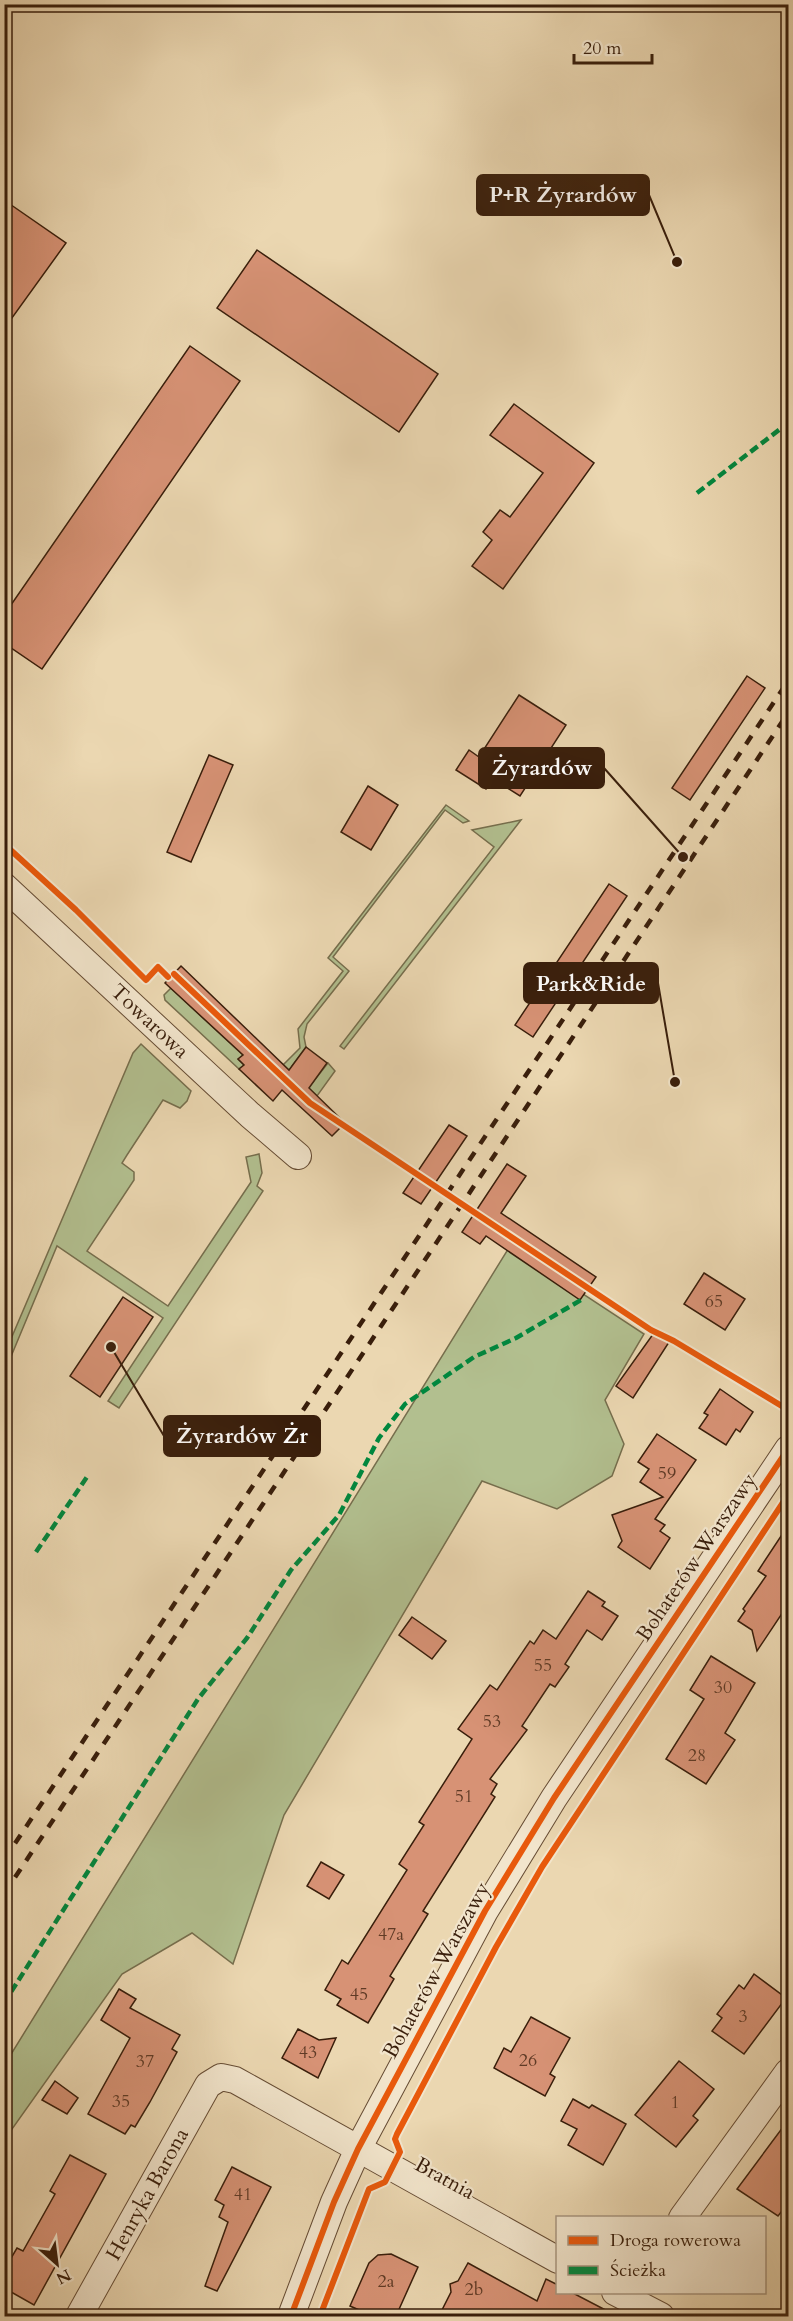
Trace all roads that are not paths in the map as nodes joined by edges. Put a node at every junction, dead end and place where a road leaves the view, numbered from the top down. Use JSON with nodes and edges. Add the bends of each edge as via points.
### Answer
{"nodes":[{"id":1,"x":4,"y":886,"type":"edge"},
{"id":2,"x":298,"y":1156,"type":"dead end"},
{"id":3,"x":787,"y":1454,"type":"edge"},
{"id":4,"x":789,"y":2072,"type":"edge"},
{"id":5,"x":221,"y":2077,"type":"joint"},
{"id":6,"x":358,"y":2150,"type":"junction"},
{"id":7,"x":683,"y":2216,"type":"edge"},
{"id":8,"x":556,"y":2259,"type":"edge"},
{"id":9,"x":622,"y":2294,"type":"edge"},
{"id":10,"x":79,"y":2316,"type":"edge"},
{"id":11,"x":291,"y":2316,"type":"edge"},
{"id":12,"x":660,"y":2316,"type":"edge"}],
"edges":[{"from":1,"to":2,"type":"street","name":"Towarowa"},
{"from":3,"to":6,"type":"street","name":"Bohaterów Warszawy","via":[[548,1809],[485,1911]]},
{"from":4,"to":7,"type":"street"},
{"from":5,"to":6,"type":"street","name":"Bratnia","via":[[235,2080]]},
{"from":5,"to":10,"type":"street","name":"Henryka Barona","via":[[208,2085]]},
{"from":6,"to":8,"type":"street","name":"Bratnia"},
{"from":6,"to":11,"type":"street","name":"Bohaterów Warszawy"},
{"from":9,"to":12,"type":"street"}]}
